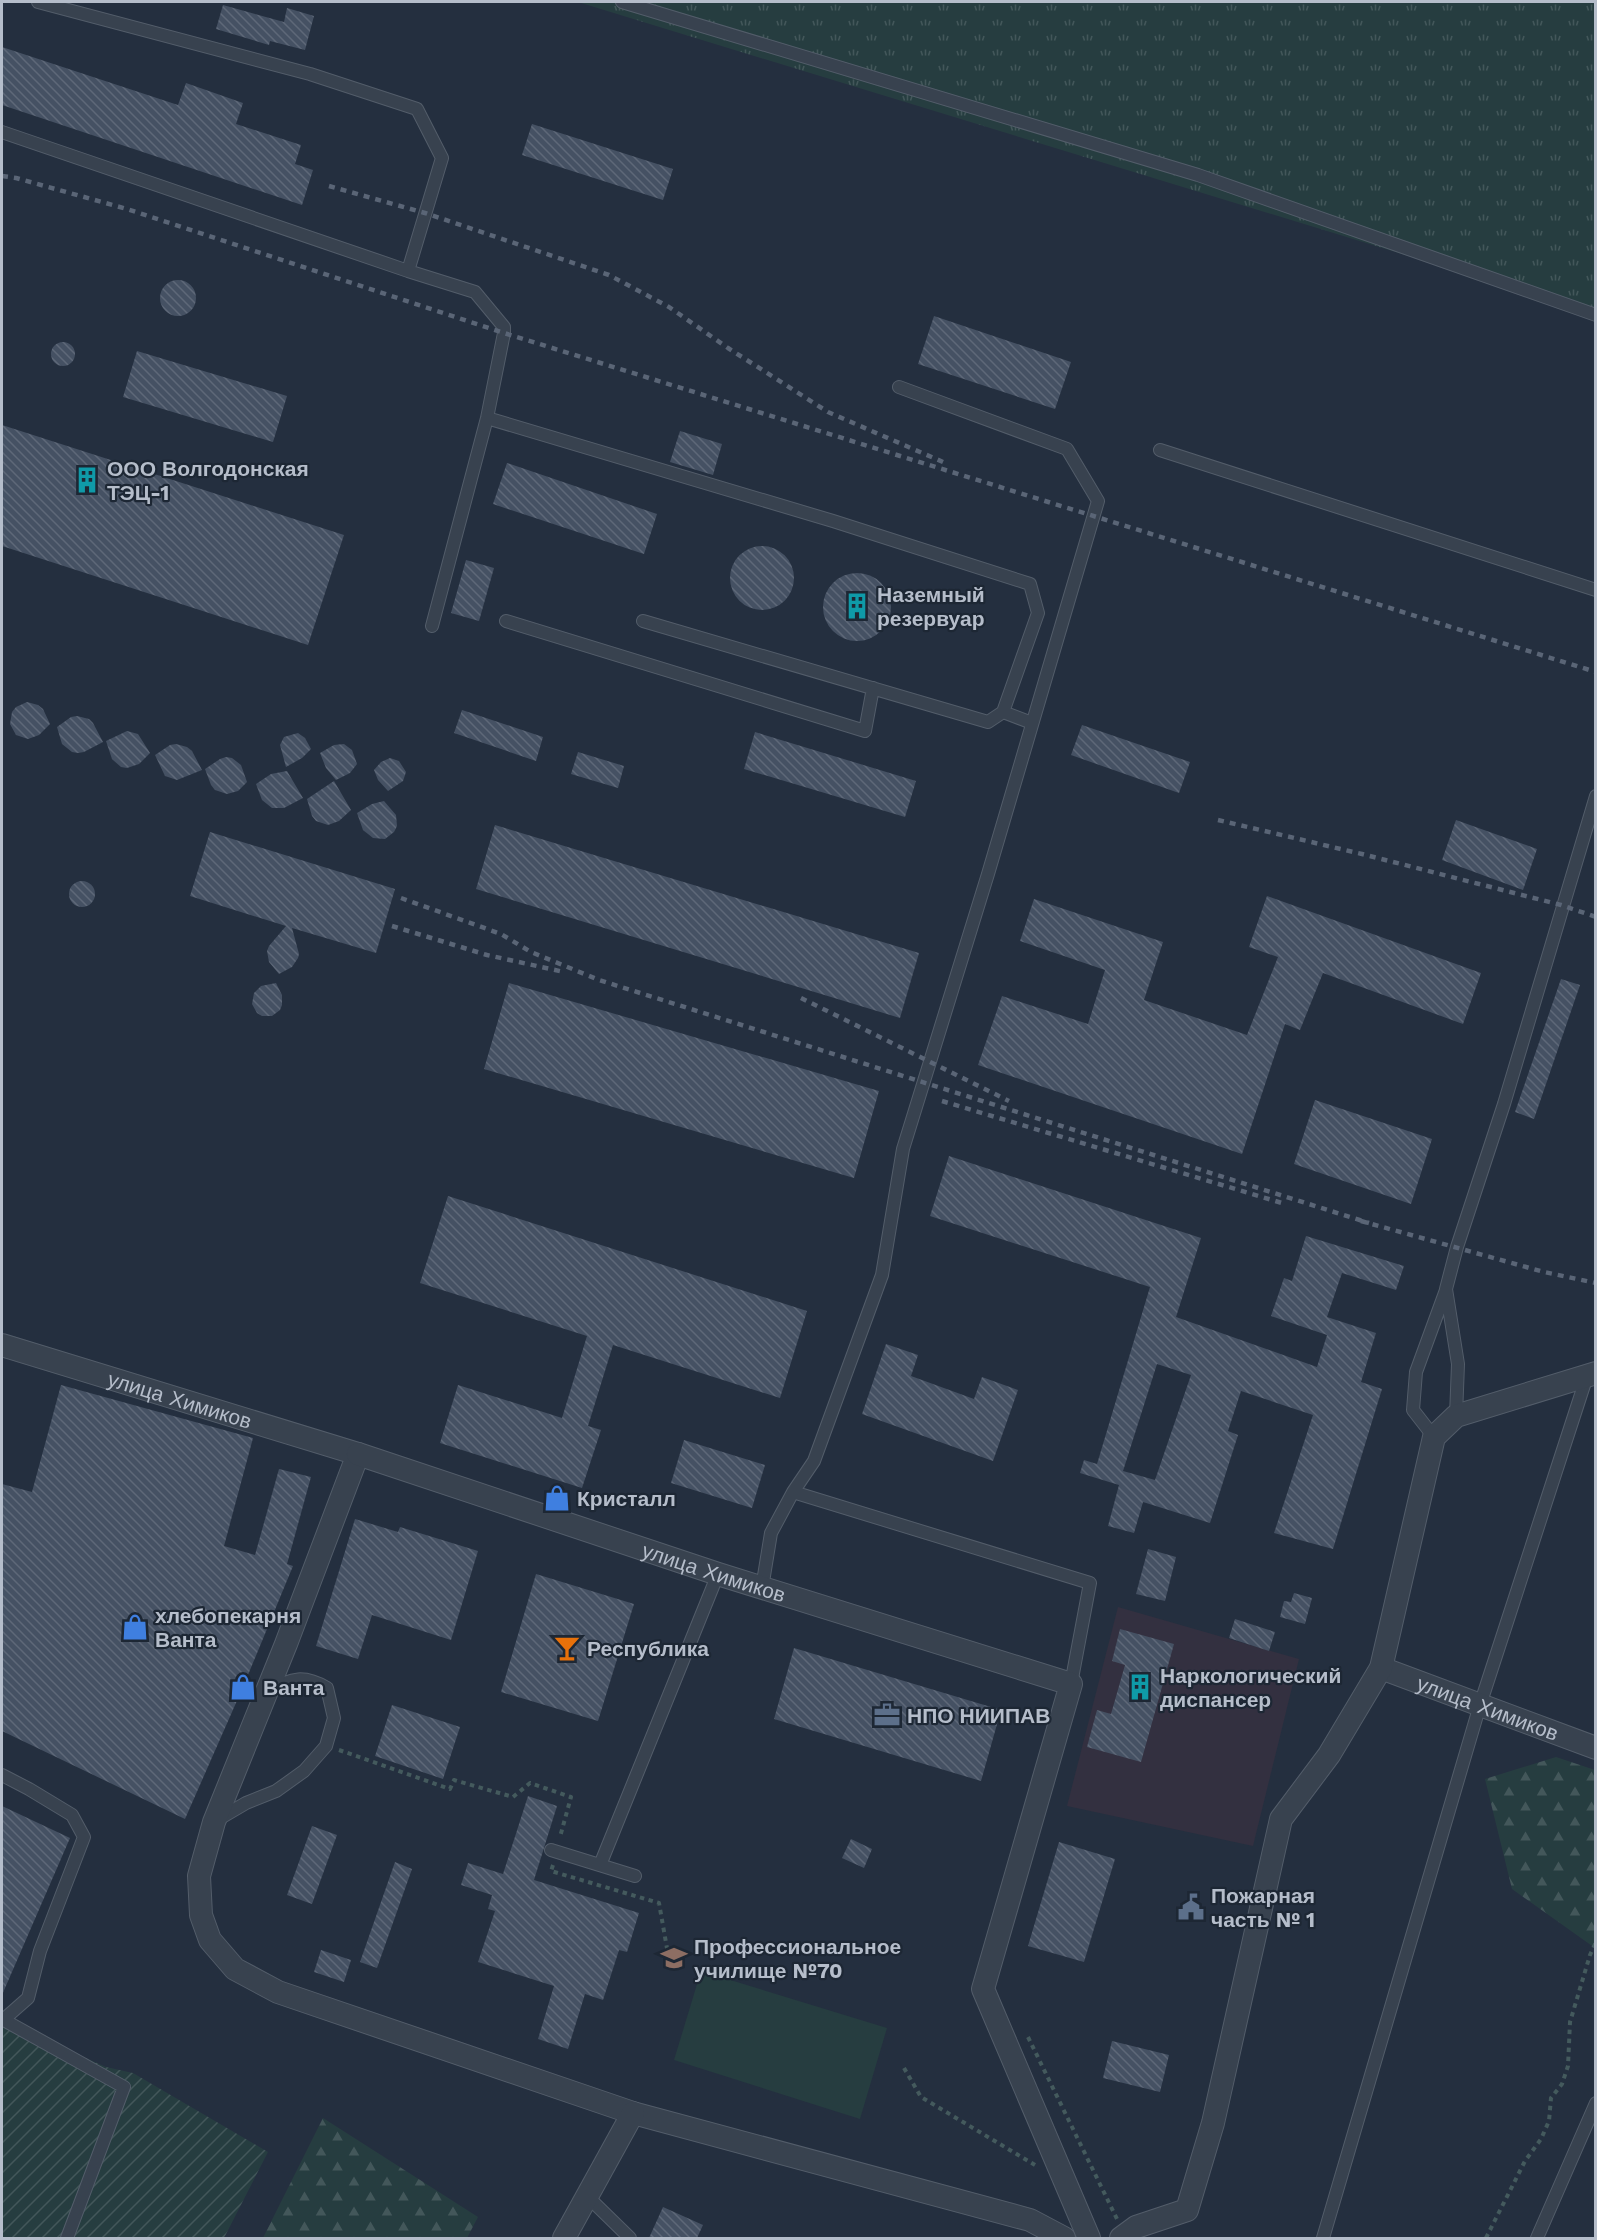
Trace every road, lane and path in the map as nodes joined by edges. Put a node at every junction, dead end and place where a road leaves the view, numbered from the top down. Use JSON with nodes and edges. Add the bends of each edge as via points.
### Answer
{"nodes":[{"id":1,"x":38,"y":2,"type":"edge"},
{"id":2,"x":622,"y":2,"type":"edge"},
{"id":3,"x":2,"y":132,"type":"edge"},
{"id":4,"x":408,"y":271,"type":"junction"},
{"id":5,"x":1596,"y":315,"type":"edge"},
{"id":6,"x":899,"y":387,"type":"dead end"},
{"id":7,"x":487,"y":418,"type":"junction"},
{"id":8,"x":1160,"y":450,"type":"dead end"},
{"id":9,"x":1596,"y":590,"type":"edge"},
{"id":10,"x":506,"y":621,"type":"dead end"},
{"id":11,"x":643,"y":621,"type":"dead end"},
{"id":12,"x":432,"y":626,"type":"dead end"},
{"id":13,"x":873,"y":688,"type":"junction"},
{"id":14,"x":1003,"y":712,"type":"junction"},
{"id":15,"x":1032,"y":723,"type":"junction"},
{"id":16,"x":1596,"y":796,"type":"edge"},
{"id":17,"x":1446,"y":1289,"type":"junction"},
{"id":18,"x":2,"y":1345,"type":"edge"},
{"id":19,"x":1593,"y":1376,"type":"edge"},
{"id":20,"x":1456,"y":1416,"type":"junction"},
{"id":21,"x":1434,"y":1437,"type":"junction"},
{"id":22,"x":358,"y":1454,"type":"junction"},
{"id":23,"x":793,"y":1492,"type":"junction"},
{"id":24,"x":718,"y":1574,"type":"junction"},
{"id":25,"x":762,"y":1588,"type":"junction"},
{"id":26,"x":1381,"y":1668,"type":"junction"},
{"id":27,"x":1071,"y":1684,"type":"junction"},
{"id":28,"x":266,"y":1694,"type":"junction"},
{"id":29,"x":1480,"y":1705,"type":"junction"},
{"id":30,"x":326,"y":1746,"type":"junction"},
{"id":31,"x":1596,"y":1748,"type":"edge"},
{"id":32,"x":2,"y":1775,"type":"edge"},
{"id":33,"x":214,"y":1822,"type":"junction"},
{"id":34,"x":554,"y":1850,"type":"junction"},
{"id":35,"x":600,"y":1865,"type":"junction"},
{"id":36,"x":635,"y":1876,"type":"dead end"},
{"id":37,"x":1596,"y":1942,"type":"edge"},
{"id":38,"x":671,"y":1971,"type":"dead end"},
{"id":39,"x":2,"y":2020,"type":"edge"},
{"id":40,"x":1024,"y":2029,"type":"dead end"},
{"id":41,"x":904,"y":2068,"type":"dead end"},
{"id":42,"x":1596,"y":2103,"type":"edge"},
{"id":43,"x":633,"y":2113,"type":"junction"},
{"id":44,"x":1065,"y":2180,"type":"junction"},
{"id":45,"x":587,"y":2196,"type":"junction"},
{"id":46,"x":1123,"y":2237,"type":"edge"},
{"id":47,"x":68,"y":2238,"type":"edge"},
{"id":48,"x":564,"y":2238,"type":"edge"},
{"id":49,"x":630,"y":2238,"type":"edge"},
{"id":50,"x":1064,"y":2238,"type":"edge"},
{"id":51,"x":1089,"y":2238,"type":"edge"},
{"id":52,"x":1323,"y":2238,"type":"edge"},
{"id":53,"x":1486,"y":2238,"type":"edge"},
{"id":54,"x":1537,"y":2238,"type":"edge"}],
"edges":[{"from":1,"to":4,"type":"lane","via":[[310,74],[417,109],[441,158]]},
{"from":2,"to":5,"type":"lane","via":[[1198,175]]},
{"from":3,"to":4,"type":"lane"},
{"from":4,"to":7,"type":"lane","via":[[475,292],[504,327]]},
{"from":6,"to":15,"type":"lane","via":[[1067,449],[1098,501]]},
{"from":7,"to":12,"type":"lane"},
{"from":7,"to":14,"type":"lane","via":[[1030,584],[1038,614]]},
{"from":8,"to":9,"type":"lane"},
{"from":10,"to":13,"type":"lane","via":[[865,731]]},
{"from":11,"to":13,"type":"lane"},
{"from":13,"to":14,"type":"lane","via":[[988,722]]},
{"from":14,"to":15,"type":"lane"},
{"from":15,"to":23,"type":"lane","via":[[903,1149],[882,1275],[814,1461]]},
{"from":16,"to":17,"type":"lane"},
{"from":17,"to":20,"type":"lane","via":[[1458,1364]]},
{"from":17,"to":21,"type":"lane","via":[[1416,1372],[1413,1410]]},
{"from":18,"to":22,"type":"street","name":"улица Химиков"},
{"from":19,"to":20,"type":"street"},
{"from":19,"to":29,"type":"lane"},
{"from":20,"to":21,"type":"street"},
{"from":21,"to":26,"type":"street"},
{"from":22,"to":24,"type":"street","name":"улица Химиков"},
{"from":22,"to":28,"type":"street"},
{"from":23,"to":25,"type":"lane","via":[[771,1533]]},
{"from":23,"to":27,"type":"lane","via":[[1090,1583]]},
{"from":24,"to":25,"type":"street","name":"улица Химиков"},
{"from":24,"to":35,"type":"lane"},
{"from":25,"to":27,"type":"street","name":"улица Химиков"},
{"from":26,"to":29,"type":"street","name":"улица Химиков"},
{"from":26,"to":46,"type":"street","via":[[1329,1755],[1281,1819],[1213,2123],[1187,2210],[1136,2227]]},
{"from":27,"to":44,"type":"street","via":[[983,1989]]},
{"from":28,"to":30,"type":"lane","via":[[282,1683],[298,1679],[312,1679],[327,1688],[334,1718]]},
{"from":28,"to":33,"type":"street"},
{"from":29,"to":31,"type":"street","name":"улица Химиков"},
{"from":29,"to":52,"type":"lane"},
{"from":30,"to":33,"type":"lane","via":[[304,1771],[276,1791]]},
{"from":30,"to":34,"type":"path","via":[[450,1789],[454,1780],[513,1797],[530,1783],[571,1797]]},
{"from":32,"to":39,"type":"lane","via":[[72,1815],[84,1837],[40,1951],[28,1998]]},
{"from":33,"to":43,"type":"street","via":[[199,1876],[201,1915],[210,1940],[235,1969],[278,1992]]},
{"from":34,"to":35,"type":"lane"},
{"from":34,"to":38,"type":"path","via":[[551,1871],[658,1903]]},
{"from":35,"to":36,"type":"lane"},
{"from":37,"to":53,"type":"path","via":[[1570,2022],[1568,2066],[1562,2084],[1551,2098],[1549,2121]]},
{"from":39,"to":47,"type":"lane","via":[[124,2087]]},
{"from":40,"to":46,"type":"path"},
{"from":41,"to":44,"type":"path","via":[[921,2097]]},
{"from":42,"to":54,"type":"lane"},
{"from":43,"to":45,"type":"street"},
{"from":43,"to":50,"type":"street","via":[[1030,2220]]},
{"from":44,"to":51,"type":"street"},
{"from":45,"to":48,"type":"street"},
{"from":45,"to":49,"type":"lane"}]}
